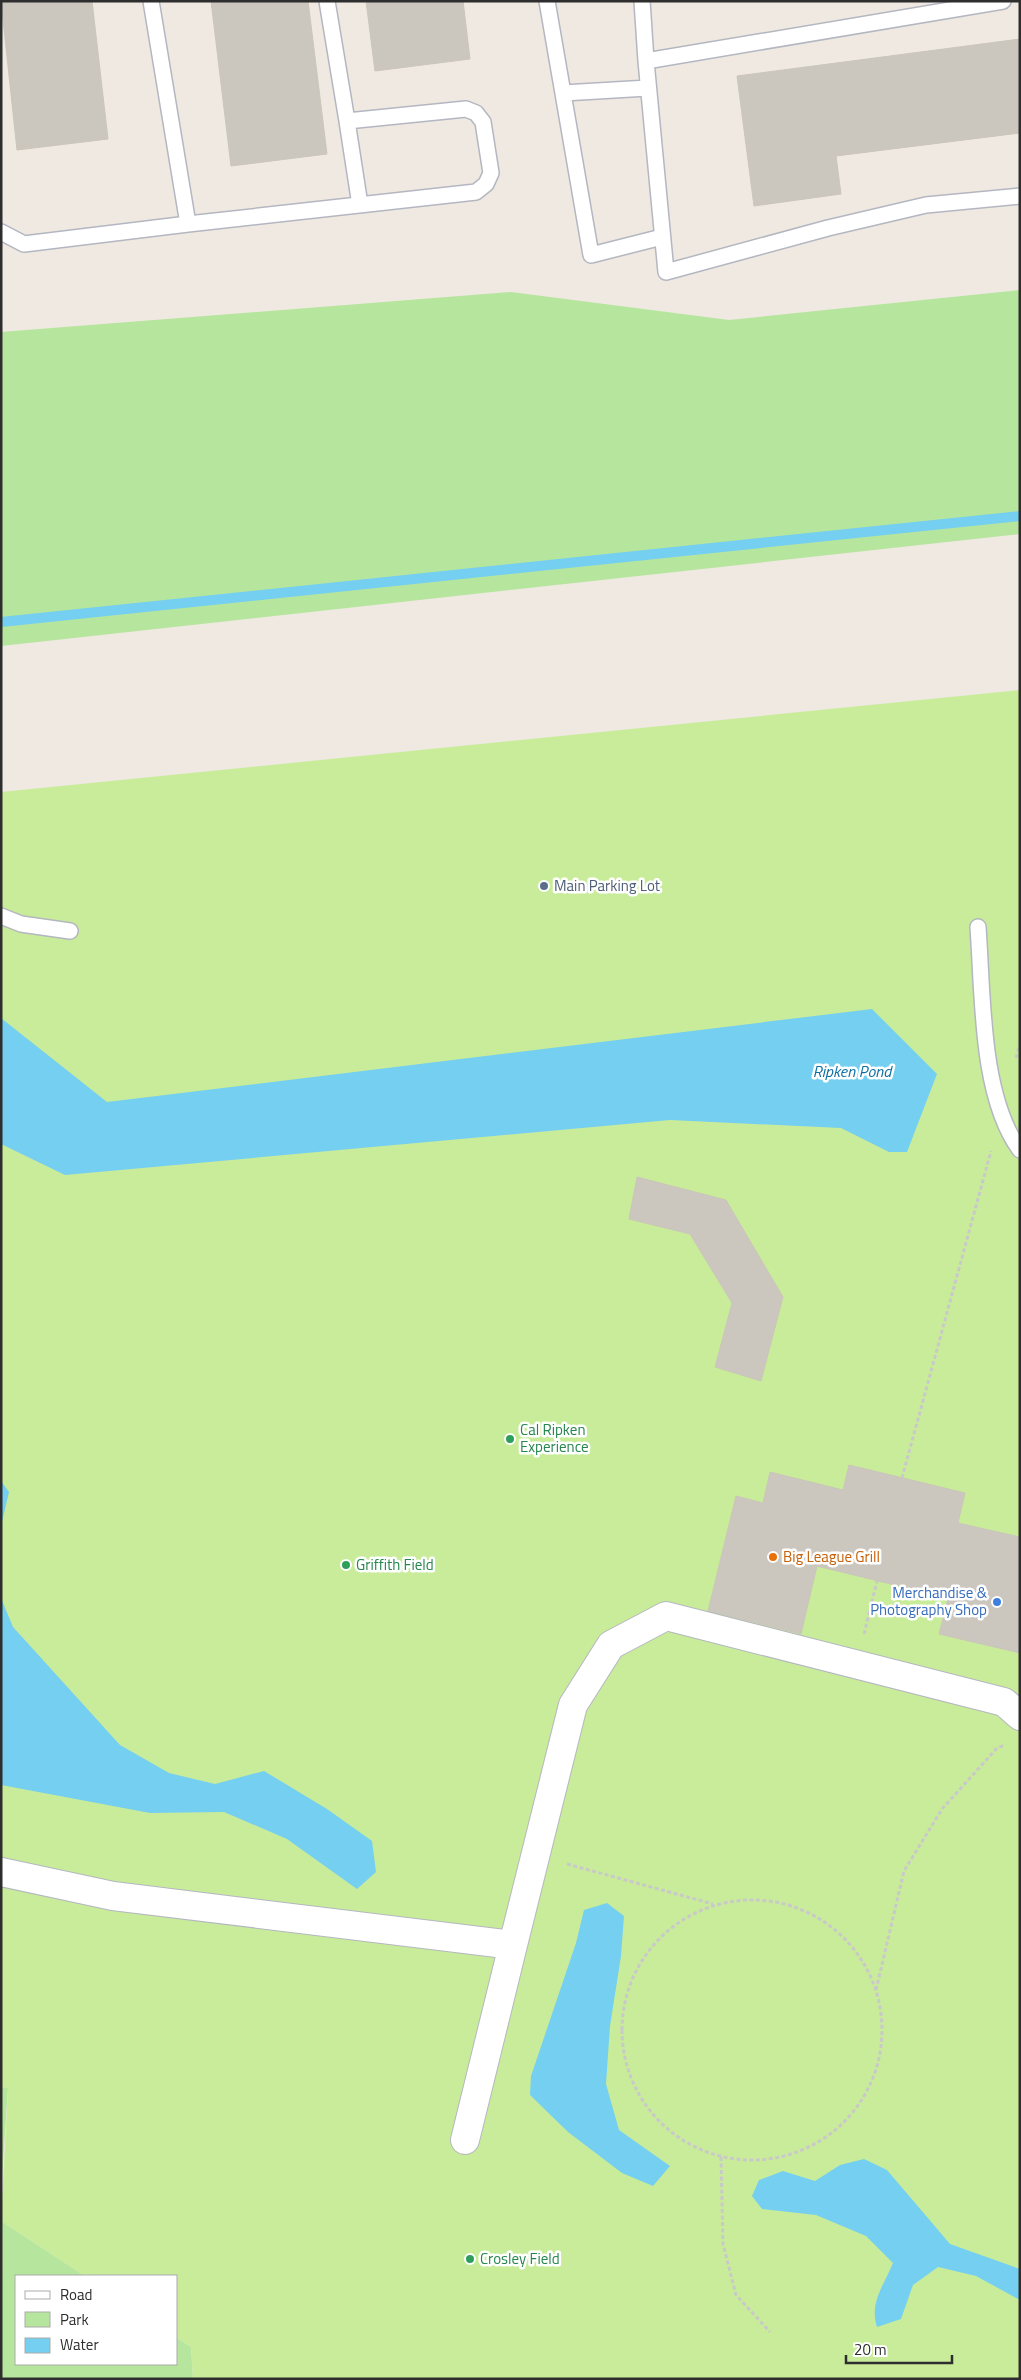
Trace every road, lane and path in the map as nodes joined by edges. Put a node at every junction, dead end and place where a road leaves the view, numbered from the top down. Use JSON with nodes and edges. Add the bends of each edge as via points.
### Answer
{"nodes":[{"id":1,"x":151,"y":1,"type":"edge"},
{"id":2,"x":327,"y":1,"type":"edge"},
{"id":3,"x":547,"y":1,"type":"edge"},
{"id":4,"x":642,"y":1,"type":"edge"},
{"id":5,"x":1005,"y":2,"type":"edge"},
{"id":6,"x":940,"y":6,"type":"edge"},
{"id":7,"x":646,"y":60,"type":"junction"},
{"id":8,"x":648,"y":88,"type":"junction"},
{"id":9,"x":563,"y":93,"type":"junction"},
{"id":10,"x":347,"y":121,"type":"junction"},
{"id":11,"x":1020,"y":196,"type":"edge"},
{"id":12,"x":360,"y":205,"type":"junction"},
{"id":13,"x":188,"y":224,"type":"junction"},
{"id":14,"x":1,"y":232,"type":"edge"},
{"id":15,"x":662,"y":237,"type":"junction"},
{"id":16,"x":1,"y":916,"type":"edge"},
{"id":17,"x":978,"y":927,"type":"dead end"},
{"id":18,"x":70,"y":931,"type":"dead end"},
{"id":19,"x":1020,"y":1044,"type":"edge"},
{"id":20,"x":1015,"y":1062,"type":"dead end"},
{"id":21,"x":1001,"y":1114,"type":"junction"},
{"id":22,"x":1020,"y":1150,"type":"edge"},
{"id":23,"x":902,"y":1478,"type":"dead end"},
{"id":24,"x":877,"y":1581,"type":"dead end"},
{"id":25,"x":856,"y":1664,"type":"junction"},
{"id":26,"x":1020,"y":1716,"type":"edge"},
{"id":27,"x":1012,"y":1743,"type":"dead end"},
{"id":28,"x":535,"y":1856,"type":"junction"},
{"id":29,"x":1,"y":1872,"type":"edge"},
{"id":30,"x":714,"y":1905,"type":"junction"},
{"id":31,"x":513,"y":1945,"type":"junction"},
{"id":32,"x":876,"y":1990,"type":"junction"},
{"id":33,"x":465,"y":2140,"type":"dead end"},
{"id":34,"x":721,"y":2157,"type":"junction"},
{"id":35,"x":770,"y":2332,"type":"dead end"}],
"edges":[{"from":1,"to":13,"type":"lane"},
{"from":2,"to":10,"type":"lane"},
{"from":3,"to":9,"type":"lane"},
{"from":4,"to":7,"type":"lane"},
{"from":5,"to":6,"type":"lane"},
{"from":6,"to":7,"type":"lane"},
{"from":7,"to":8,"type":"lane"},
{"from":8,"to":9,"type":"lane"},
{"from":8,"to":15,"type":"lane"},
{"from":9,"to":15,"type":"lane","via":[[591,255]]},
{"from":10,"to":12,"type":"lane"},
{"from":10,"to":12,"type":"lane","via":[[466,109],[476,113],[483,122],[490,173],[486,184],[476,192]]},
{"from":11,"to":15,"type":"lane","via":[[926,205],[666,272]]},
{"from":12,"to":13,"type":"lane"},
{"from":13,"to":14,"type":"lane","via":[[24,244]]},
{"from":16,"to":18,"type":"lane","via":[[21,924]]},
{"from":17,"to":21,"type":"lane","via":[[988,1058]]},
{"from":19,"to":20,"type":"path"},
{"from":21,"to":22,"type":"lane"},
{"from":21,"to":23,"type":"path"},
{"from":24,"to":25,"type":"path"},
{"from":25,"to":26,"type":"street","via":[[1004,1702]]},
{"from":25,"to":28,"type":"street","via":[[666,1616],[611,1645],[573,1705]]},
{"from":27,"to":32,"type":"path","via":[[997,1748],[942,1809],[904,1871]]},
{"from":28,"to":30,"type":"path"},
{"from":28,"to":31,"type":"street"},
{"from":29,"to":31,"type":"street","via":[[113,1896]]},
{"from":30,"to":32,"type":"path","via":[[756,1899],[798,1907],[836,1929],[864,1962]]},
{"from":30,"to":34,"type":"path","via":[[676,1924],[646,1953],[626,1991],[621,2033],[629,2075],[650,2112],[682,2140]]},
{"from":31,"to":33,"type":"street"},
{"from":32,"to":34,"type":"path","via":[[880,2003],[882,2047],[869,2089],[844,2124],[807,2148],[765,2160]]},
{"from":34,"to":35,"type":"path","via":[[723,2244],[736,2295]]}]}
